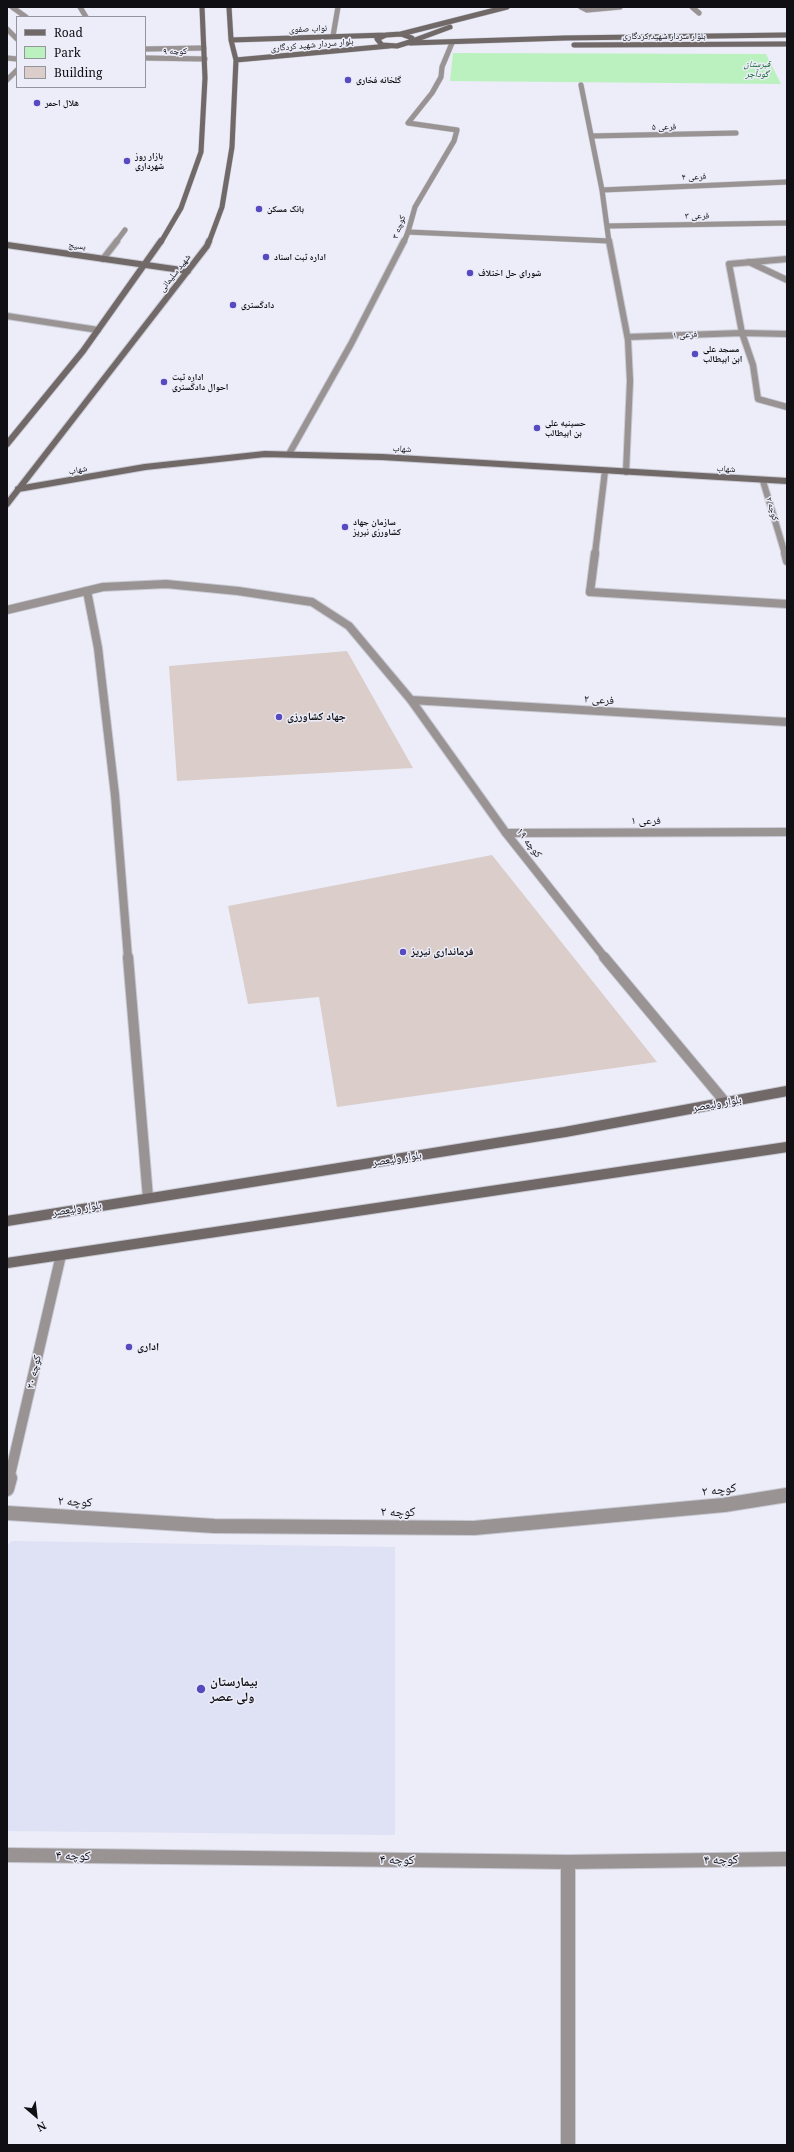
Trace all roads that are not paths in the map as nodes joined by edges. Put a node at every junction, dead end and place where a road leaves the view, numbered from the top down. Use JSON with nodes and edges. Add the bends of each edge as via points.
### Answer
{"nodes":[{"id":1,"x":12,"y":7,"type":"edge"},
{"id":2,"x":80,"y":7,"type":"edge"},
{"id":3,"x":202,"y":7,"type":"edge"},
{"id":4,"x":229,"y":7,"type":"edge"},
{"id":5,"x":338,"y":7,"type":"edge"},
{"id":6,"x":507,"y":7,"type":"edge"},
{"id":7,"x":581,"y":7,"type":"edge"},
{"id":8,"x":620,"y":7,"type":"edge"},
{"id":9,"x":692,"y":7,"type":"edge"},
{"id":10,"x":699,"y":13,"type":"dead end"},
{"id":11,"x":476,"y":15,"type":"junction"},
{"id":12,"x":25,"y":16,"type":"edge"},
{"id":13,"x":85,"y":16,"type":"edge"},
{"id":14,"x":7,"y":29,"type":"edge"},
{"id":15,"x":401,"y":34,"type":"junction"},
{"id":16,"x":386,"y":35,"type":"junction"},
{"id":17,"x":787,"y":35,"type":"edge"},
{"id":18,"x":333,"y":36,"type":"junction"},
{"id":19,"x":16,"y":38,"type":"edge"},
{"id":20,"x":232,"y":40,"type":"junction"},
{"id":21,"x":541,"y":40,"type":"junction"},
{"id":22,"x":412,"y":42,"type":"junction"},
{"id":23,"x":452,"y":43,"type":"junction"},
{"id":24,"x":787,"y":44,"type":"edge"},
{"id":25,"x":389,"y":46,"type":"junction"},
{"id":26,"x":204,"y":48,"type":"junction"},
{"id":27,"x":146,"y":50,"type":"edge"},
{"id":28,"x":146,"y":58,"type":"edge"},
{"id":29,"x":204,"y":59,"type":"junction"},
{"id":30,"x":236,"y":60,"type":"junction"},
{"id":31,"x":16,"y":71,"type":"edge"},
{"id":32,"x":7,"y":80,"type":"edge"},
{"id":33,"x":581,"y":85,"type":"dead end"},
{"id":34,"x":736,"y":133,"type":"dead end"},
{"id":35,"x":592,"y":136,"type":"junction"},
{"id":36,"x":787,"y":182,"type":"edge"},
{"id":37,"x":602,"y":190,"type":"junction"},
{"id":38,"x":787,"y":223,"type":"edge"},
{"id":39,"x":608,"y":226,"type":"junction"},
{"id":40,"x":125,"y":230,"type":"dead end"},
{"id":41,"x":408,"y":232,"type":"junction"},
{"id":42,"x":609,"y":241,"type":"junction"},
{"id":43,"x":7,"y":245,"type":"edge"},
{"id":44,"x":103,"y":259,"type":"junction"},
{"id":45,"x":787,"y":259,"type":"edge"},
{"id":46,"x":749,"y":262,"type":"junction"},
{"id":47,"x":145,"y":265,"type":"junction"},
{"id":48,"x":188,"y":271,"type":"junction"},
{"id":49,"x":787,"y":280,"type":"edge"},
{"id":50,"x":7,"y":316,"type":"edge"},
{"id":51,"x":98,"y":330,"type":"junction"},
{"id":52,"x":742,"y":333,"type":"junction"},
{"id":53,"x":787,"y":334,"type":"edge"},
{"id":54,"x":628,"y":337,"type":"junction"},
{"id":55,"x":787,"y":407,"type":"edge"},
{"id":56,"x":7,"y":444,"type":"edge"},
{"id":57,"x":289,"y":454,"type":"junction"},
{"id":58,"x":605,"y":471,"type":"junction"},
{"id":59,"x":626,"y":472,"type":"junction"},
{"id":60,"x":763,"y":481,"type":"junction"},
{"id":61,"x":787,"y":481,"type":"edge"},
{"id":62,"x":18,"y":489,"type":"junction"},
{"id":63,"x":7,"y":504,"type":"edge"},
{"id":64,"x":787,"y":561,"type":"edge"},
{"id":65,"x":87,"y":590,"type":"junction"},
{"id":66,"x":787,"y":604,"type":"edge"},
{"id":67,"x":7,"y":610,"type":"edge"},
{"id":68,"x":411,"y":700,"type":"junction"},
{"id":69,"x":787,"y":722,"type":"edge"},
{"id":70,"x":787,"y":832,"type":"edge"},
{"id":71,"x":506,"y":833,"type":"junction"},
{"id":72,"x":787,"y":1091,"type":"edge"},
{"id":73,"x":725,"y":1102,"type":"junction"},
{"id":74,"x":787,"y":1148,"type":"edge"},
{"id":75,"x":148,"y":1198,"type":"junction"},
{"id":76,"x":7,"y":1220,"type":"edge"},
{"id":77,"x":60,"y":1255,"type":"junction"},
{"id":78,"x":7,"y":1263,"type":"edge"},
{"id":79,"x":7,"y":1489,"type":"edge"},
{"id":80,"x":787,"y":1495,"type":"edge"},
{"id":81,"x":7,"y":1513,"type":"edge"},
{"id":82,"x":7,"y":1855,"type":"edge"},
{"id":83,"x":787,"y":1859,"type":"edge"},
{"id":84,"x":568,"y":1862,"type":"junction"},
{"id":85,"x":568,"y":2145,"type":"edge"}],
"edges":[{"from":1,"to":12,"type":"street"},
{"from":2,"to":13,"type":"street"},
{"from":3,"to":26,"type":"main road"},
{"from":4,"to":20,"type":"main road","name":"شهید سلیمانی"},
{"from":5,"to":18,"type":"street"},
{"from":6,"to":11,"type":"main road"},
{"from":7,"to":8,"type":"street","via":[[587,10]]},
{"from":9,"to":10,"type":"street"},
{"from":11,"to":15,"type":"main road","name":"نواب صفوی"},
{"from":11,"to":22,"type":"main road"},
{"from":14,"to":19,"type":"street"},
{"from":15,"to":16,"type":"main road","name":"نواب صفوی"},
{"from":15,"to":22,"type":"main road","via":[[412,38]]},
{"from":16,"to":18,"type":"main road","name":"نواب صفوی"},
{"from":16,"to":25,"type":"main road","via":[[377,39],[378,42]]},
{"from":17,"to":21,"type":"main road","name":"بلوار سردار شهید کردگاری"},
{"from":18,"to":20,"type":"main road","name":"نواب صفوی"},
{"from":20,"to":30,"type":"main road","name":"شهید سلیمانی"},
{"from":21,"to":23,"type":"main road","name":"بلوار سردار شهید کردگاری"},
{"from":21,"to":24,"type":"main road","name":"بلوار سردار شهید کردگاری","via":[[567,45]]},
{"from":22,"to":23,"type":"main road","name":"بلوار سردار شهید کردگاری"},
{"from":22,"to":25,"type":"main road","name":"بلوار سردار شهید کردگاری"},
{"from":23,"to":41,"type":"street","name":"کوچه ۳","via":[[442,67],[441,77],[432,93],[408,123],[457,130],[454,141],[415,207]]},
{"from":25,"to":30,"type":"main road","name":"بلوار سردار شهید کردگاری"},
{"from":26,"to":27,"type":"street"},
{"from":26,"to":29,"type":"main road"},
{"from":28,"to":29,"type":"street","name":"کوچه ۹"},
{"from":29,"to":47,"type":"main road","via":[[201,152],[181,208]]},
{"from":30,"to":48,"type":"main road","name":"شهید سلیمانی","via":[[232,147],[222,207],[207,246]]},
{"from":31,"to":32,"type":"street"},
{"from":33,"to":35,"type":"street"},
{"from":34,"to":35,"type":"street","name":"فرعی ۵"},
{"from":35,"to":37,"type":"street"},
{"from":36,"to":37,"type":"street","name":"فرعی ۴"},
{"from":37,"to":39,"type":"street"},
{"from":38,"to":39,"type":"street","name":"فرعی ۳"},
{"from":39,"to":42,"type":"street"},
{"from":40,"to":44,"type":"street"},
{"from":41,"to":42,"type":"street"},
{"from":41,"to":57,"type":"street","name":"کوچه ۳","via":[[399,254]]},
{"from":42,"to":54,"type":"street"},
{"from":43,"to":44,"type":"main road","name":"بسیج"},
{"from":44,"to":47,"type":"main road","name":"بسیج"},
{"from":45,"to":46,"type":"street"},
{"from":46,"to":49,"type":"street"},
{"from":46,"to":52,"type":"street","via":[[729,264]]},
{"from":47,"to":48,"type":"main road","name":"بسیج"},
{"from":47,"to":51,"type":"main road"},
{"from":48,"to":62,"type":"main road","name":"شهید سلیمانی"},
{"from":50,"to":51,"type":"street"},
{"from":51,"to":56,"type":"main road"},
{"from":52,"to":53,"type":"street","name":"فرعی ۱"},
{"from":52,"to":54,"type":"street","name":"فرعی ۱"},
{"from":52,"to":55,"type":"street","via":[[753,365],[758,399]]},
{"from":54,"to":59,"type":"street","via":[[630,380]]},
{"from":57,"to":58,"type":"main road","name":"شهاب","via":[[382,457]]},
{"from":57,"to":62,"type":"main road","name":"شهاب","via":[[266,454],[145,467]]},
{"from":58,"to":59,"type":"main road","name":"شهاب"},
{"from":58,"to":66,"type":"street","via":[[590,592]]},
{"from":59,"to":60,"type":"main road","name":"شهاب"},
{"from":60,"to":61,"type":"main road","name":"شهاب"},
{"from":60,"to":64,"type":"street","name":"کوچه ۲"},
{"from":62,"to":63,"type":"main road","name":"شهید سلیمانی"},
{"from":65,"to":67,"type":"street"},
{"from":65,"to":68,"type":"street","name":"کوچه ۱۹","via":[[166,584],[312,602],[349,626]]},
{"from":65,"to":75,"type":"street","via":[[98,648],[115,795]]},
{"from":68,"to":69,"type":"street","name":"فرعی ۲"},
{"from":68,"to":71,"type":"street","name":"کوچه ۱۹"},
{"from":70,"to":71,"type":"street","name":"فرعی ۱"},
{"from":71,"to":73,"type":"street","name":"کوچه ۱۹"},
{"from":72,"to":73,"type":"main road","name":"بلوار ولیعصر"},
{"from":73,"to":75,"type":"main road","name":"بلوار ولیعصر","via":[[565,1132]]},
{"from":74,"to":77,"type":"main road"},
{"from":75,"to":76,"type":"main road","name":"بلوار ولیعصر"},
{"from":77,"to":78,"type":"main road"},
{"from":77,"to":79,"type":"street","name":"کوچه ۲۰"},
{"from":80,"to":81,"type":"street","name":"کوچه ۲","via":[[724,1505],[474,1528],[214,1526]]},
{"from":82,"to":84,"type":"street","name":"کوچه ۴"},
{"from":83,"to":84,"type":"street","name":"کوچه ۴"},
{"from":84,"to":85,"type":"street"}]}
